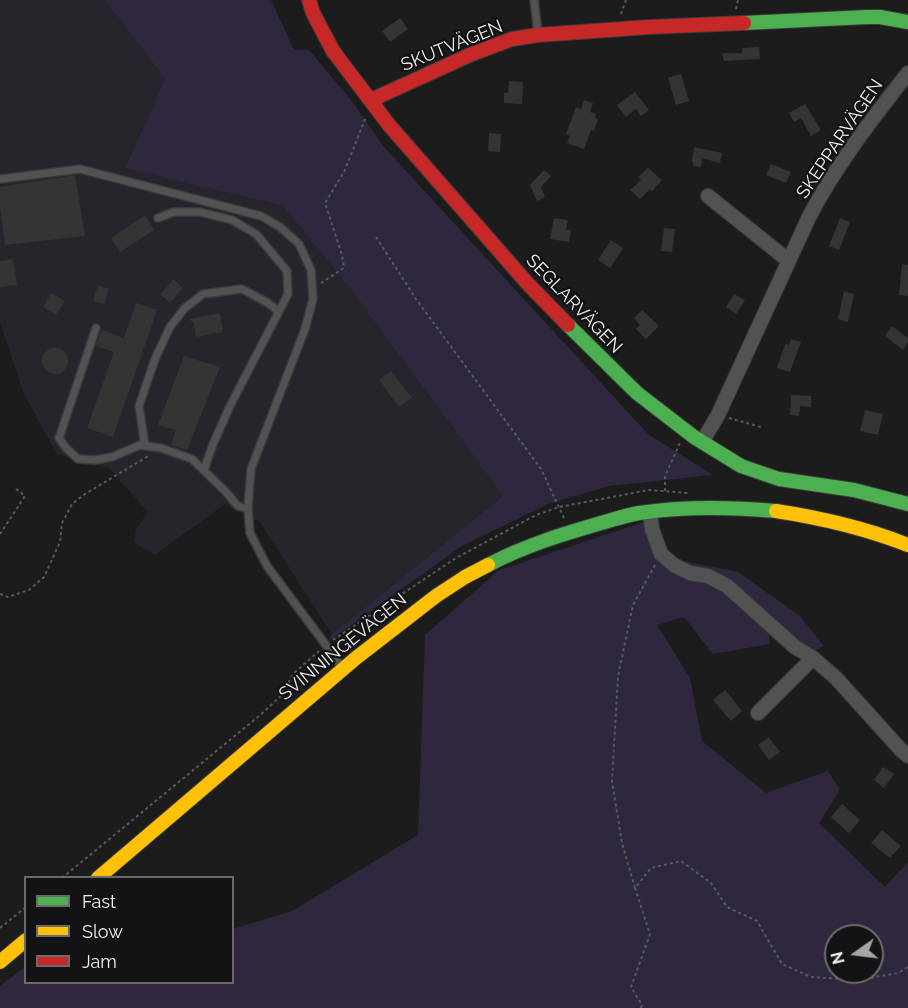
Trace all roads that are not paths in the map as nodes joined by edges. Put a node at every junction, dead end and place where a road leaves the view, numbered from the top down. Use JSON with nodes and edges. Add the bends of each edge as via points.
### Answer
{"nodes":[{"id":1,"x":309,"y":0,"type":"edge"},
{"id":2,"x":534,"y":0,"type":"edge"},
{"id":3,"x":908,"y":22,"type":"edge"},
{"id":4,"x":538,"y":35,"type":"junction"},
{"id":5,"x":908,"y":73,"type":"edge"},
{"id":6,"x":371,"y":100,"type":"junction"},
{"id":7,"x":0,"y":178,"type":"edge"},
{"id":8,"x":708,"y":196,"type":"dead end"},
{"id":9,"x":159,"y":218,"type":"dead end"},
{"id":10,"x":789,"y":261,"type":"junction"},
{"id":11,"x":278,"y":311,"type":"junction"},
{"id":12,"x":96,"y":328,"type":"dead end"},
{"id":13,"x":698,"y":440,"type":"junction"},
{"id":14,"x":145,"y":446,"type":"junction"},
{"id":15,"x":204,"y":470,"type":"junction"},
{"id":16,"x":908,"y":504,"type":"edge"},
{"id":17,"x":248,"y":509,"type":"junction"},
{"id":18,"x":650,"y":512,"type":"junction"},
{"id":19,"x":908,"y":546,"type":"edge"},
{"id":20,"x":813,"y":658,"type":"junction"},
{"id":21,"x":343,"y":668,"type":"junction"},
{"id":22,"x":758,"y":713,"type":"dead end"},
{"id":23,"x":908,"y":756,"type":"edge"},
{"id":24,"x":100,"y":876,"type":"edge"},
{"id":25,"x":24,"y":942,"type":"edge"},
{"id":26,"x":0,"y":962,"type":"edge"}],
"edges":[{"from":1,"to":6,"type":"street","name":"SEGLARVÄGEN","via":[[328,43]]},
{"from":2,"to":4,"type":"lane"},
{"from":3,"to":4,"type":"street","name":"SKUTVÄGEN","via":[[867,17]]},
{"from":4,"to":6,"type":"street","name":"SKUTVÄGEN","via":[[512,39],[472,54]]},
{"from":5,"to":10,"type":"street","name":"SKEPPARVÄGEN","via":[[823,190]]},
{"from":6,"to":13,"type":"street","name":"SEGLARVÄGEN","via":[[410,150],[557,315],[637,393]]},
{"from":7,"to":17,"type":"lane","via":[[80,169],[261,216],[299,244],[311,270],[314,299],[251,469]]},
{"from":8,"to":10,"type":"street"},
{"from":9,"to":11,"type":"lane","via":[[174,212],[200,212],[232,220],[256,234],[287,271],[288,294]]},
{"from":10,"to":13,"type":"street","name":"SKEPPARVÄGEN","via":[[718,415]]},
{"from":11,"to":14,"type":"lane","via":[[242,290],[203,294],[185,308],[170,327],[139,406]]},
{"from":11,"to":15,"type":"lane","via":[[230,406]]},
{"from":12,"to":14,"type":"lane","via":[[59,438],[78,459],[112,457]]},
{"from":13,"to":16,"type":"street","name":"SEGLARVÄGEN","via":[[741,466],[779,479],[854,490]]},
{"from":14,"to":15,"type":"lane","via":[[192,459]]},
{"from":15,"to":17,"type":"lane","via":[[237,506]]},
{"from":17,"to":21,"type":"lane","via":[[250,533],[267,566]]},
{"from":18,"to":19,"type":"street","name":"SVINNINGEVÄGEN","via":[[726,508],[797,515],[867,530]]},
{"from":18,"to":20,"type":"street","via":[[661,554],[690,573],[708,576],[727,586],[795,647]]},
{"from":18,"to":21,"type":"street","name":"SVINNINGEVÄGEN","via":[[570,531],[524,547],[466,576]]},
{"from":20,"to":22,"type":"street"},
{"from":20,"to":23,"type":"street"},
{"from":21,"to":24,"type":"street","name":"SVINNINGEVÄGEN"},
{"from":25,"to":26,"type":"street"}]}
